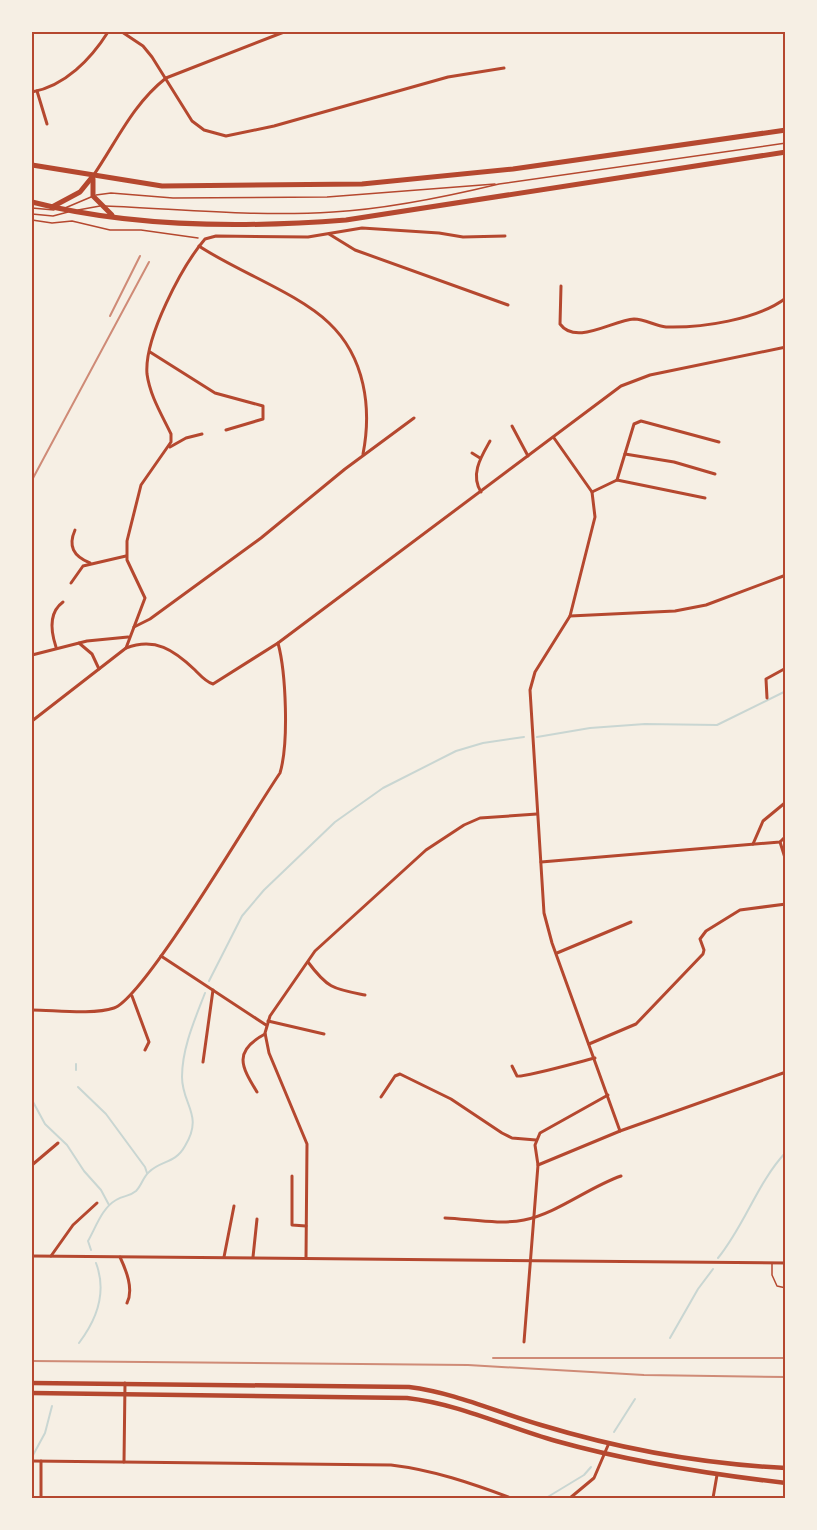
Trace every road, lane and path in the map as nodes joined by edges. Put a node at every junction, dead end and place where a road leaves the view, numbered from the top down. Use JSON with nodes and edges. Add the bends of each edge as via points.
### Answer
{"nodes":[{"id":1,"x":108,"y":32,"type":"edge"},
{"id":2,"x":122,"y":32,"type":"edge"},
{"id":3,"x":284,"y":32,"type":"edge"},
{"id":4,"x":504,"y":68,"type":"dead end"},
{"id":5,"x":165,"y":78,"type":"junction"},
{"id":6,"x":37,"y":91,"type":"junction"},
{"id":7,"x":32,"y":92,"type":"edge"},
{"id":8,"x":47,"y":124,"type":"dead end"},
{"id":9,"x":786,"y":130,"type":"edge"},
{"id":10,"x":786,"y":143,"type":"edge"},
{"id":11,"x":786,"y":152,"type":"edge"},
{"id":12,"x":32,"y":165,"type":"edge"},
{"id":13,"x":93,"y":176,"type":"junction"},
{"id":14,"x":499,"y":184,"type":"junction"},
{"id":15,"x":93,"y":196,"type":"junction"},
{"id":16,"x":32,"y":202,"type":"edge"},
{"id":17,"x":101,"y":206,"type":"junction"},
{"id":18,"x":52,"y":207,"type":"junction"},
{"id":19,"x":32,"y":208,"type":"edge"},
{"id":20,"x":60,"y":209,"type":"junction"},
{"id":21,"x":74,"y":211,"type":"junction"},
{"id":22,"x":32,"y":214,"type":"edge"},
{"id":23,"x":116,"y":217,"type":"junction"},
{"id":24,"x":32,"y":220,"type":"edge"},
{"id":25,"x":328,"y":234,"type":"junction"},
{"id":26,"x":505,"y":236,"type":"dead end"},
{"id":27,"x":205,"y":239,"type":"junction"},
{"id":28,"x":199,"y":246,"type":"junction"},
{"id":29,"x":561,"y":286,"type":"dead end"},
{"id":30,"x":786,"y":298,"type":"edge"},
{"id":31,"x":508,"y":305,"type":"dead end"},
{"id":32,"x":786,"y":347,"type":"edge"},
{"id":33,"x":150,"y":352,"type":"junction"},
{"id":34,"x":414,"y":418,"type":"dead end"},
{"id":35,"x":512,"y":426,"type":"dead end"},
{"id":36,"x":226,"y":429,"type":"dead end"},
{"id":37,"x":202,"y":434,"type":"dead end"},
{"id":38,"x":554,"y":437,"type":"junction"},
{"id":39,"x":490,"y":441,"type":"dead end"},
{"id":40,"x":718,"y":441,"type":"dead end"},
{"id":41,"x":169,"y":447,"type":"junction"},
{"id":42,"x":472,"y":453,"type":"dead end"},
{"id":43,"x":625,"y":454,"type":"junction"},
{"id":44,"x":363,"y":456,"type":"junction"},
{"id":45,"x":528,"y":456,"type":"junction"},
{"id":46,"x":480,"y":458,"type":"junction"},
{"id":47,"x":715,"y":474,"type":"dead end"},
{"id":48,"x":617,"y":480,"type":"junction"},
{"id":49,"x":481,"y":492,"type":"junction"},
{"id":50,"x":592,"y":492,"type":"junction"},
{"id":51,"x":705,"y":498,"type":"dead end"},
{"id":52,"x":75,"y":530,"type":"dead end"},
{"id":53,"x":126,"y":556,"type":"junction"},
{"id":54,"x":90,"y":563,"type":"junction"},
{"id":55,"x":786,"y":575,"type":"edge"},
{"id":56,"x":71,"y":583,"type":"dead end"},
{"id":57,"x":63,"y":602,"type":"dead end"},
{"id":58,"x":570,"y":616,"type":"junction"},
{"id":59,"x":134,"y":627,"type":"junction"},
{"id":60,"x":128,"y":637,"type":"junction"},
{"id":61,"x":79,"y":642,"type":"junction"},
{"id":62,"x":278,"y":643,"type":"junction"},
{"id":63,"x":56,"y":647,"type":"junction"},
{"id":64,"x":126,"y":648,"type":"junction"},
{"id":65,"x":32,"y":655,"type":"edge"},
{"id":66,"x":99,"y":669,"type":"junction"},
{"id":67,"x":786,"y":669,"type":"edge"},
{"id":68,"x":767,"y":698,"type":"dead end"},
{"id":69,"x":32,"y":721,"type":"edge"},
{"id":70,"x":786,"y":802,"type":"edge"},
{"id":71,"x":537,"y":814,"type":"junction"},
{"id":72,"x":786,"y":836,"type":"edge"},
{"id":73,"x":780,"y":842,"type":"junction"},
{"id":74,"x":753,"y":844,"type":"junction"},
{"id":75,"x":786,"y":861,"type":"edge"},
{"id":76,"x":541,"y":862,"type":"junction"},
{"id":77,"x":786,"y":904,"type":"edge"},
{"id":78,"x":631,"y":922,"type":"dead end"},
{"id":79,"x":557,"y":953,"type":"junction"},
{"id":80,"x":160,"y":956,"type":"junction"},
{"id":81,"x":308,"y":962,"type":"junction"},
{"id":82,"x":213,"y":990,"type":"junction"},
{"id":83,"x":365,"y":995,"type":"dead end"},
{"id":84,"x":132,"y":996,"type":"junction"},
{"id":85,"x":32,"y":1010,"type":"edge"},
{"id":86,"x":267,"y":1023,"type":"junction"},
{"id":87,"x":324,"y":1034,"type":"dead end"},
{"id":88,"x":265,"y":1035,"type":"junction"},
{"id":89,"x":589,"y":1044,"type":"junction"},
{"id":90,"x":145,"y":1050,"type":"dead end"},
{"id":91,"x":595,"y":1058,"type":"junction"},
{"id":92,"x":203,"y":1062,"type":"dead end"},
{"id":93,"x":512,"y":1066,"type":"dead end"},
{"id":94,"x":786,"y":1072,"type":"edge"},
{"id":95,"x":257,"y":1092,"type":"dead end"},
{"id":96,"x":608,"y":1095,"type":"junction"},
{"id":97,"x":381,"y":1097,"type":"dead end"},
{"id":98,"x":620,"y":1131,"type":"junction"},
{"id":99,"x":536,"y":1140,"type":"junction"},
{"id":100,"x":58,"y":1143,"type":"dead end"},
{"id":101,"x":32,"y":1165,"type":"edge"},
{"id":102,"x":538,"y":1165,"type":"junction"},
{"id":103,"x":292,"y":1176,"type":"dead end"},
{"id":104,"x":621,"y":1176,"type":"dead end"},
{"id":105,"x":97,"y":1203,"type":"dead end"},
{"id":106,"x":234,"y":1206,"type":"dead end"},
{"id":107,"x":534,"y":1217,"type":"junction"},
{"id":108,"x":445,"y":1218,"type":"dead end"},
{"id":109,"x":257,"y":1219,"type":"dead end"},
{"id":110,"x":306,"y":1226,"type":"junction"},
{"id":111,"x":32,"y":1256,"type":"edge"},
{"id":112,"x":51,"y":1256,"type":"junction"},
{"id":113,"x":120,"y":1257,"type":"junction"},
{"id":114,"x":224,"y":1257,"type":"junction"},
{"id":115,"x":254,"y":1257,"type":"junction"},
{"id":116,"x":306,"y":1258,"type":"junction"},
{"id":117,"x":532,"y":1262,"type":"junction"},
{"id":118,"x":772,"y":1263,"type":"junction"},
{"id":119,"x":786,"y":1263,"type":"edge"},
{"id":120,"x":786,"y":1288,"type":"edge"},
{"id":121,"x":127,"y":1303,"type":"dead end"},
{"id":122,"x":524,"y":1342,"type":"dead end"},
{"id":123,"x":32,"y":1383,"type":"edge"},
{"id":124,"x":125,"y":1383,"type":"junction"},
{"id":125,"x":32,"y":1393,"type":"edge"},
{"id":126,"x":125,"y":1394,"type":"junction"},
{"id":127,"x":609,"y":1443,"type":"junction"},
{"id":128,"x":605,"y":1454,"type":"junction"},
{"id":129,"x":33,"y":1461,"type":"edge"},
{"id":130,"x":41,"y":1461,"type":"junction"},
{"id":131,"x":124,"y":1462,"type":"junction"},
{"id":132,"x":786,"y":1468,"type":"edge"},
{"id":133,"x":717,"y":1475,"type":"junction"},
{"id":134,"x":786,"y":1483,"type":"edge"},
{"id":135,"x":41,"y":1498,"type":"edge"},
{"id":136,"x":511,"y":1498,"type":"edge"},
{"id":137,"x":570,"y":1498,"type":"edge"},
{"id":138,"x":713,"y":1498,"type":"edge"}],
"edges":[{"from":1,"to":6,"type":"street","via":[[81,65]]},
{"from":2,"to":5,"type":"street","via":[[143,46]]},
{"from":3,"to":5,"type":"street"},
{"from":4,"to":5,"type":"street","via":[[448,77],[226,136],[204,130],[192,121]]},
{"from":5,"to":13,"type":"street","via":[[128,117]]},
{"from":6,"to":7,"type":"street"},
{"from":6,"to":8,"type":"street"},
{"from":9,"to":13,"type":"main road","via":[[398,182],[197,187]]},
{"from":10,"to":14,"type":"lane"},
{"from":11,"to":23,"type":"main road","via":[[346,220],[217,223]]},
{"from":12,"to":13,"type":"main road"},
{"from":13,"to":15,"type":"main road"},
{"from":13,"to":18,"type":"main road","via":[[80,192]]},
{"from":14,"to":15,"type":"lane","via":[[327,197],[173,198],[111,193]]},
{"from":14,"to":17,"type":"lane","via":[[330,212],[182,212]]},
{"from":15,"to":17,"type":"main road"},
{"from":15,"to":20,"type":"lane"},
{"from":16,"to":18,"type":"main road"},
{"from":17,"to":21,"type":"lane"},
{"from":17,"to":23,"type":"main road"},
{"from":18,"to":20,"type":"main road"},
{"from":19,"to":20,"type":"lane"},
{"from":20,"to":21,"type":"main road"},
{"from":21,"to":22,"type":"lane","via":[[53,216]]},
{"from":21,"to":23,"type":"main road"},
{"from":24,"to":27,"type":"path","via":[[72,221],[110,230]]},
{"from":25,"to":26,"type":"street","via":[[362,228],[463,237]]},
{"from":25,"to":27,"type":"street"},
{"from":25,"to":31,"type":"street","via":[[355,250]]},
{"from":27,"to":28,"type":"street"},
{"from":28,"to":33,"type":"street","via":[[172,288]]},
{"from":28,"to":44,"type":"street","via":[[328,321],[337,332],[361,374],[365,393],[369,425]]},
{"from":29,"to":30,"type":"street","via":[[560,324],[565,330],[585,333],[635,319],[664,327],[704,326],[775,306]]},
{"from":32,"to":38,"type":"street","via":[[636,379],[609,394]]},
{"from":33,"to":36,"type":"street","via":[[215,393],[263,406],[263,419]]},
{"from":33,"to":41,"type":"street","via":[[150,387],[171,434]]},
{"from":34,"to":44,"type":"street"},
{"from":35,"to":45,"type":"street"},
{"from":37,"to":41,"type":"street"},
{"from":38,"to":45,"type":"street"},
{"from":38,"to":50,"type":"street"},
{"from":39,"to":46,"type":"street"},
{"from":40,"to":43,"type":"street","via":[[641,421],[631,429]]},
{"from":41,"to":53,"type":"street","via":[[141,485]]},
{"from":42,"to":46,"type":"street"},
{"from":43,"to":47,"type":"street"},
{"from":43,"to":48,"type":"street"},
{"from":44,"to":59,"type":"street","via":[[261,538]]},
{"from":45,"to":49,"type":"street"},
{"from":46,"to":49,"type":"street","via":[[476,478]]},
{"from":48,"to":50,"type":"street"},
{"from":48,"to":51,"type":"street"},
{"from":49,"to":62,"type":"street"},
{"from":50,"to":58,"type":"street","via":[[593,526]]},
{"from":52,"to":54,"type":"street","via":[[70,540],[72,549],[81,560]]},
{"from":53,"to":54,"type":"street"},
{"from":53,"to":59,"type":"street","via":[[145,598]]},
{"from":54,"to":56,"type":"street","via":[[79,569]]},
{"from":55,"to":58,"type":"street","via":[[685,609]]},
{"from":57,"to":63,"type":"street","via":[[51,624]]},
{"from":58,"to":71,"type":"street","via":[[531,679]]},
{"from":59,"to":60,"type":"street"},
{"from":60,"to":61,"type":"street"},
{"from":60,"to":64,"type":"street"},
{"from":61,"to":63,"type":"street"},
{"from":61,"to":66,"type":"street","via":[[93,654]]},
{"from":62,"to":64,"type":"street","via":[[213,684],[183,658],[160,646],[147,642]]},
{"from":62,"to":80,"type":"street","via":[[284,680],[284,750],[280,773]]},
{"from":63,"to":65,"type":"street"},
{"from":64,"to":66,"type":"street"},
{"from":66,"to":69,"type":"street"},
{"from":67,"to":68,"type":"street","via":[[766,679]]},
{"from":70,"to":74,"type":"street","via":[[763,821]]},
{"from":71,"to":76,"type":"street"},
{"from":71,"to":81,"type":"street","via":[[496,815],[464,825],[426,850],[315,951]]},
{"from":72,"to":73,"type":"street"},
{"from":73,"to":74,"type":"street"},
{"from":73,"to":75,"type":"street"},
{"from":74,"to":76,"type":"street"},
{"from":76,"to":79,"type":"street","via":[[544,913]]},
{"from":77,"to":89,"type":"street","via":[[740,910],[706,931],[700,939],[703,954],[636,1024]]},
{"from":78,"to":79,"type":"street"},
{"from":79,"to":89,"type":"street"},
{"from":80,"to":82,"type":"street"},
{"from":80,"to":84,"type":"street"},
{"from":81,"to":83,"type":"street","via":[[338,990]]},
{"from":81,"to":86,"type":"street"},
{"from":82,"to":86,"type":"street"},
{"from":82,"to":92,"type":"street"},
{"from":84,"to":85,"type":"street","via":[[114,1008],[101,1010]]},
{"from":84,"to":90,"type":"street","via":[[149,1042]]},
{"from":86,"to":87,"type":"street"},
{"from":86,"to":88,"type":"street"},
{"from":88,"to":95,"type":"street","via":[[248,1045],[243,1056],[243,1065]]},
{"from":88,"to":110,"type":"street","via":[[307,1144]]},
{"from":89,"to":91,"type":"street"},
{"from":91,"to":93,"type":"street","via":[[523,1078],[517,1076]]},
{"from":91,"to":96,"type":"street"},
{"from":94,"to":98,"type":"street"},
{"from":96,"to":98,"type":"street"},
{"from":96,"to":99,"type":"street","via":[[545,1128]]},
{"from":97,"to":99,"type":"street","via":[[400,1074],[443,1094],[512,1138]]},
{"from":98,"to":102,"type":"street"},
{"from":99,"to":102,"type":"street"},
{"from":100,"to":101,"type":"street"},
{"from":102,"to":107,"type":"street"},
{"from":103,"to":110,"type":"street","via":[[292,1226]]},
{"from":104,"to":107,"type":"street"},
{"from":105,"to":112,"type":"street","via":[[73,1225]]},
{"from":106,"to":114,"type":"street"},
{"from":107,"to":108,"type":"street"},
{"from":107,"to":117,"type":"street"},
{"from":109,"to":115,"type":"street"},
{"from":110,"to":116,"type":"street"},
{"from":111,"to":112,"type":"street"},
{"from":112,"to":113,"type":"street"},
{"from":113,"to":114,"type":"street"},
{"from":113,"to":121,"type":"street","via":[[128,1272]]},
{"from":114,"to":115,"type":"street"},
{"from":115,"to":116,"type":"street"},
{"from":116,"to":117,"type":"street"},
{"from":117,"to":118,"type":"street"},
{"from":117,"to":122,"type":"street"},
{"from":118,"to":119,"type":"street"},
{"from":118,"to":120,"type":"lane","via":[[777,1286]]},
{"from":123,"to":124,"type":"main road"},
{"from":124,"to":126,"type":"street"},
{"from":124,"to":127,"type":"main road","via":[[415,1388],[460,1397],[540,1425]]},
{"from":125,"to":126,"type":"main road"},
{"from":126,"to":128,"type":"main road","via":[[407,1398],[458,1408]]},
{"from":126,"to":131,"type":"street"},
{"from":127,"to":128,"type":"street"},
{"from":127,"to":132,"type":"main road","via":[[705,1460]]},
{"from":128,"to":133,"type":"main road"},
{"from":128,"to":137,"type":"street","via":[[591,1482]]},
{"from":129,"to":130,"type":"street"},
{"from":130,"to":131,"type":"street"},
{"from":130,"to":135,"type":"street"},
{"from":131,"to":136,"type":"street","via":[[391,1465],[459,1479]]},
{"from":133,"to":134,"type":"main road"},
{"from":133,"to":138,"type":"street"}]}
